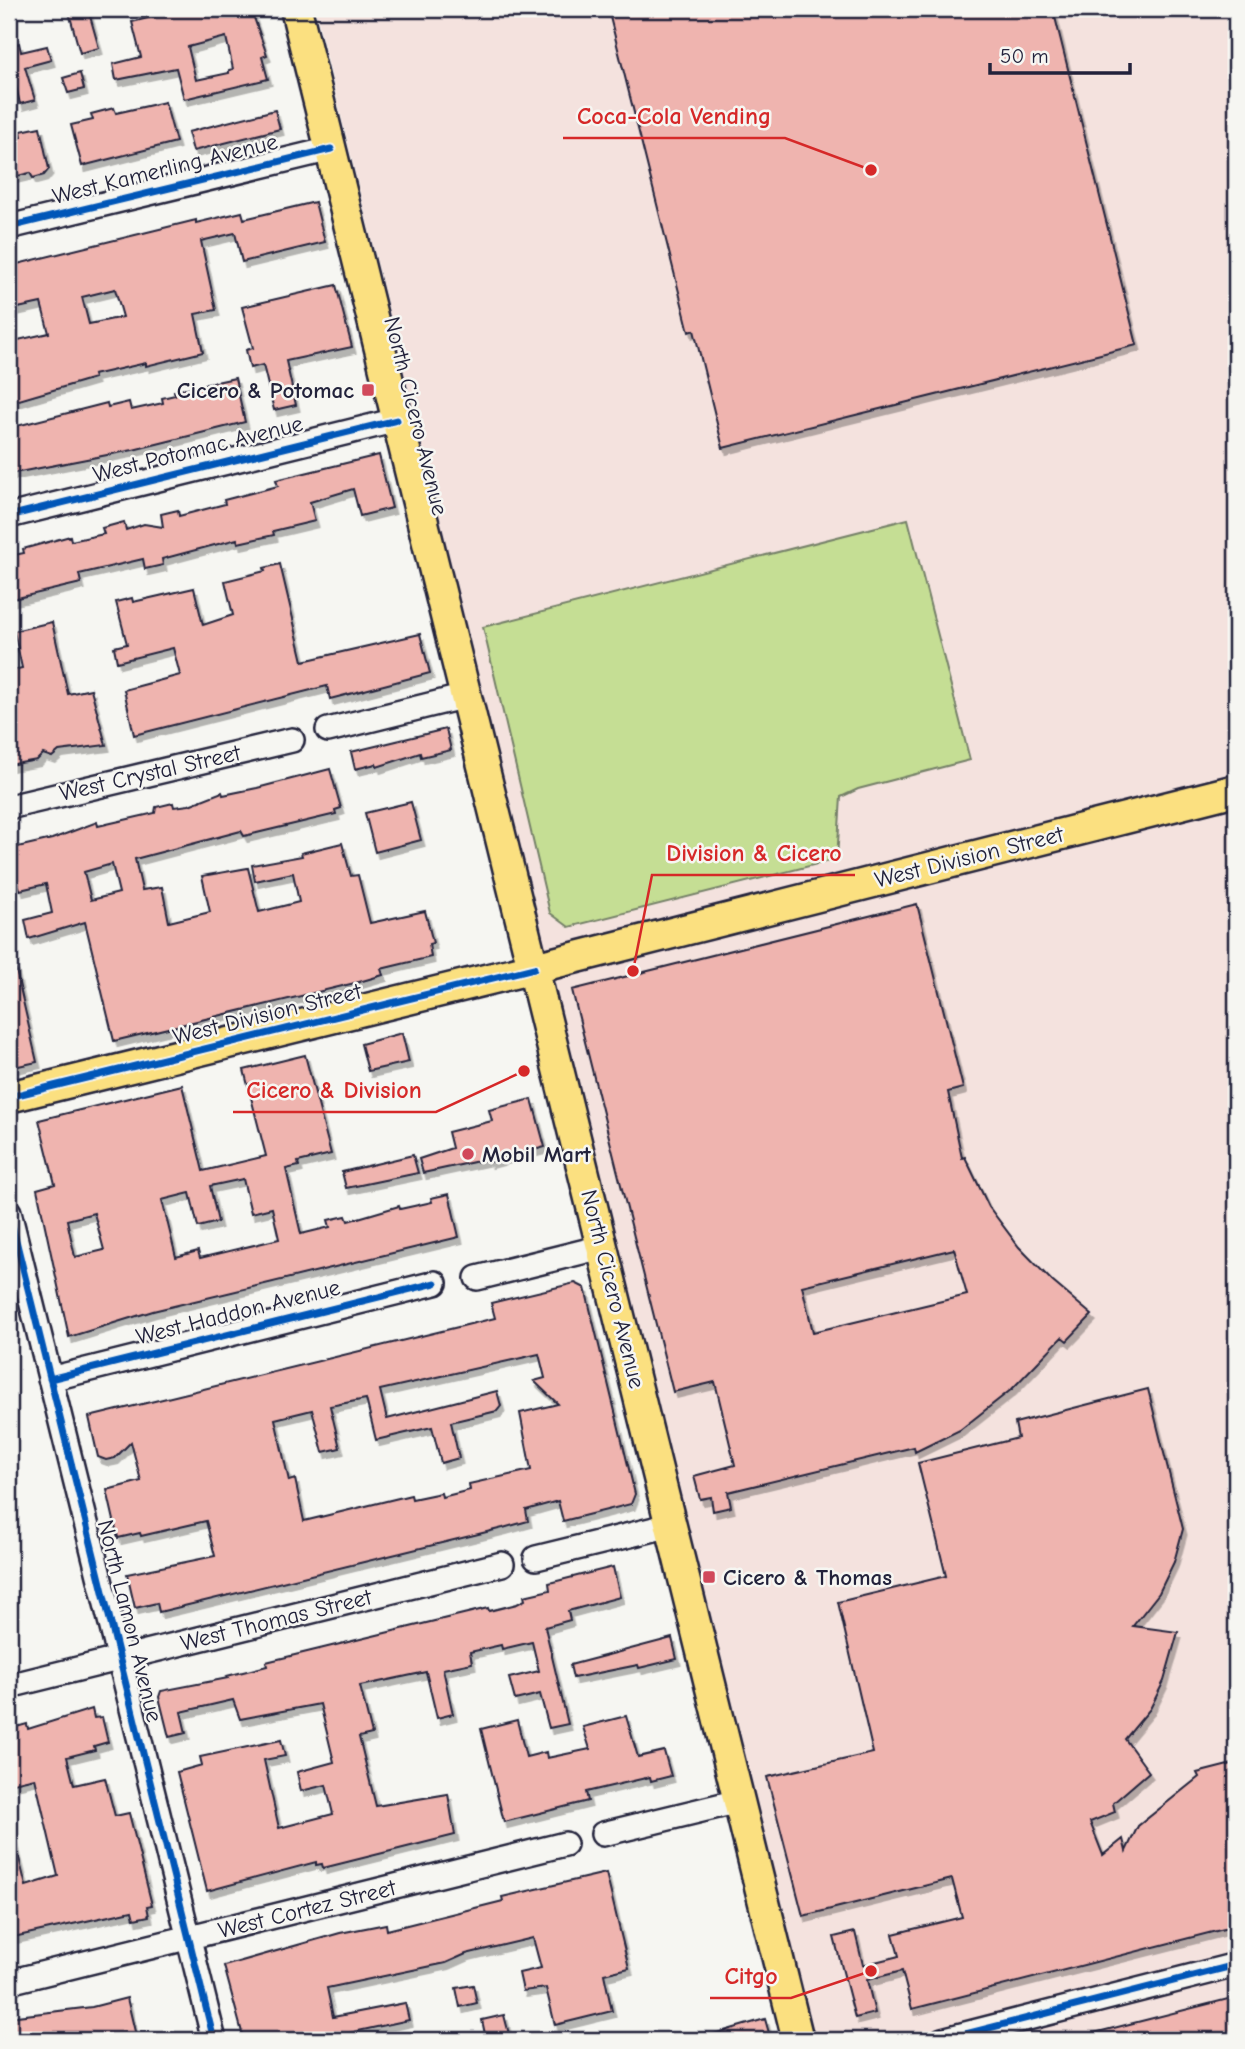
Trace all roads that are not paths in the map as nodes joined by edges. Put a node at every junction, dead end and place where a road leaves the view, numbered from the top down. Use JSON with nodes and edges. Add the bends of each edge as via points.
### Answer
{"nodes":[{"id":1,"x":296,"y":9,"type":"edge"},
{"id":2,"x":331,"y":149,"type":"junction"},
{"id":3,"x":9,"y":227,"type":"edge"},
{"id":4,"x":397,"y":420,"type":"junction"},
{"id":5,"x":9,"y":516,"type":"edge"},
{"id":6,"x":466,"y":696,"type":"junction"},
{"id":7,"x":328,"y":730,"type":"dead end"},
{"id":8,"x":292,"y":740,"type":"dead end"},
{"id":9,"x":1236,"y":790,"type":"edge"},
{"id":10,"x":9,"y":807,"type":"edge"},
{"id":11,"x":534,"y":968,"type":"junction"},
{"id":12,"x":9,"y":1097,"type":"edge"},
{"id":13,"x":9,"y":1212,"type":"edge"},
{"id":14,"x":603,"y":1247,"type":"junction"},
{"id":15,"x":477,"y":1278,"type":"dead end"},
{"id":16,"x":435,"y":1283,"type":"dead end"},
{"id":17,"x":50,"y":1379,"type":"junction"},
{"id":18,"x":671,"y":1525,"type":"junction"},
{"id":19,"x":536,"y":1558,"type":"dead end"},
{"id":20,"x":502,"y":1564,"type":"dead end"},
{"id":21,"x":119,"y":1658,"type":"junction"},
{"id":22,"x":9,"y":1686,"type":"edge"},
{"id":23,"x":739,"y":1801,"type":"junction"},
{"id":24,"x":603,"y":1834,"type":"dead end"},
{"id":25,"x":565,"y":1844,"type":"dead end"},
{"id":26,"x":189,"y":1939,"type":"junction"},
{"id":27,"x":1236,"y":1965,"type":"edge"},
{"id":28,"x":9,"y":1982,"type":"edge"},
{"id":29,"x":214,"y":2040,"type":"edge"},
{"id":30,"x":798,"y":2040,"type":"edge"},
{"id":31,"x":942,"y":2040,"type":"edge"}],
"edges":[{"from":1,"to":2,"type":"main road","name":"North Cicero Avenue"},
{"from":2,"to":3,"type":"street","name":"West Kamerling Avenue"},
{"from":2,"to":4,"type":"main road","name":"North Cicero Avenue"},
{"from":4,"to":5,"type":"street","name":"West Potomac Avenue"},
{"from":4,"to":6,"type":"main road","name":"North Cicero Avenue"},
{"from":6,"to":7,"type":"street"},
{"from":6,"to":11,"type":"main road","name":"North Cicero Avenue"},
{"from":8,"to":10,"type":"street","name":"West Crystal Street"},
{"from":9,"to":11,"type":"main road","name":"West Division Street"},
{"from":11,"to":12,"type":"main road","name":"West Division Street"},
{"from":11,"to":14,"type":"main road","name":"North Cicero Avenue"},
{"from":13,"to":17,"type":"street","name":"North Lamon Avenue"},
{"from":14,"to":15,"type":"street"},
{"from":14,"to":18,"type":"main road","name":"North Cicero Avenue"},
{"from":16,"to":17,"type":"street","name":"West Haddon Avenue"},
{"from":17,"to":21,"type":"street","name":"North Lamon Avenue"},
{"from":18,"to":19,"type":"street"},
{"from":18,"to":23,"type":"main road","name":"North Cicero Avenue"},
{"from":20,"to":21,"type":"street","name":"West Thomas Street"},
{"from":21,"to":22,"type":"street","name":"West Thomas Street"},
{"from":21,"to":26,"type":"street","name":"North Lamon Avenue"},
{"from":23,"to":24,"type":"street"},
{"from":23,"to":30,"type":"main road","name":"North Cicero Avenue"},
{"from":25,"to":26,"type":"street","name":"West Cortez Street"},
{"from":26,"to":28,"type":"street","name":"West Cortez Street"},
{"from":26,"to":29,"type":"street","name":"North Lamon Avenue"},
{"from":27,"to":31,"type":"street"}]}
